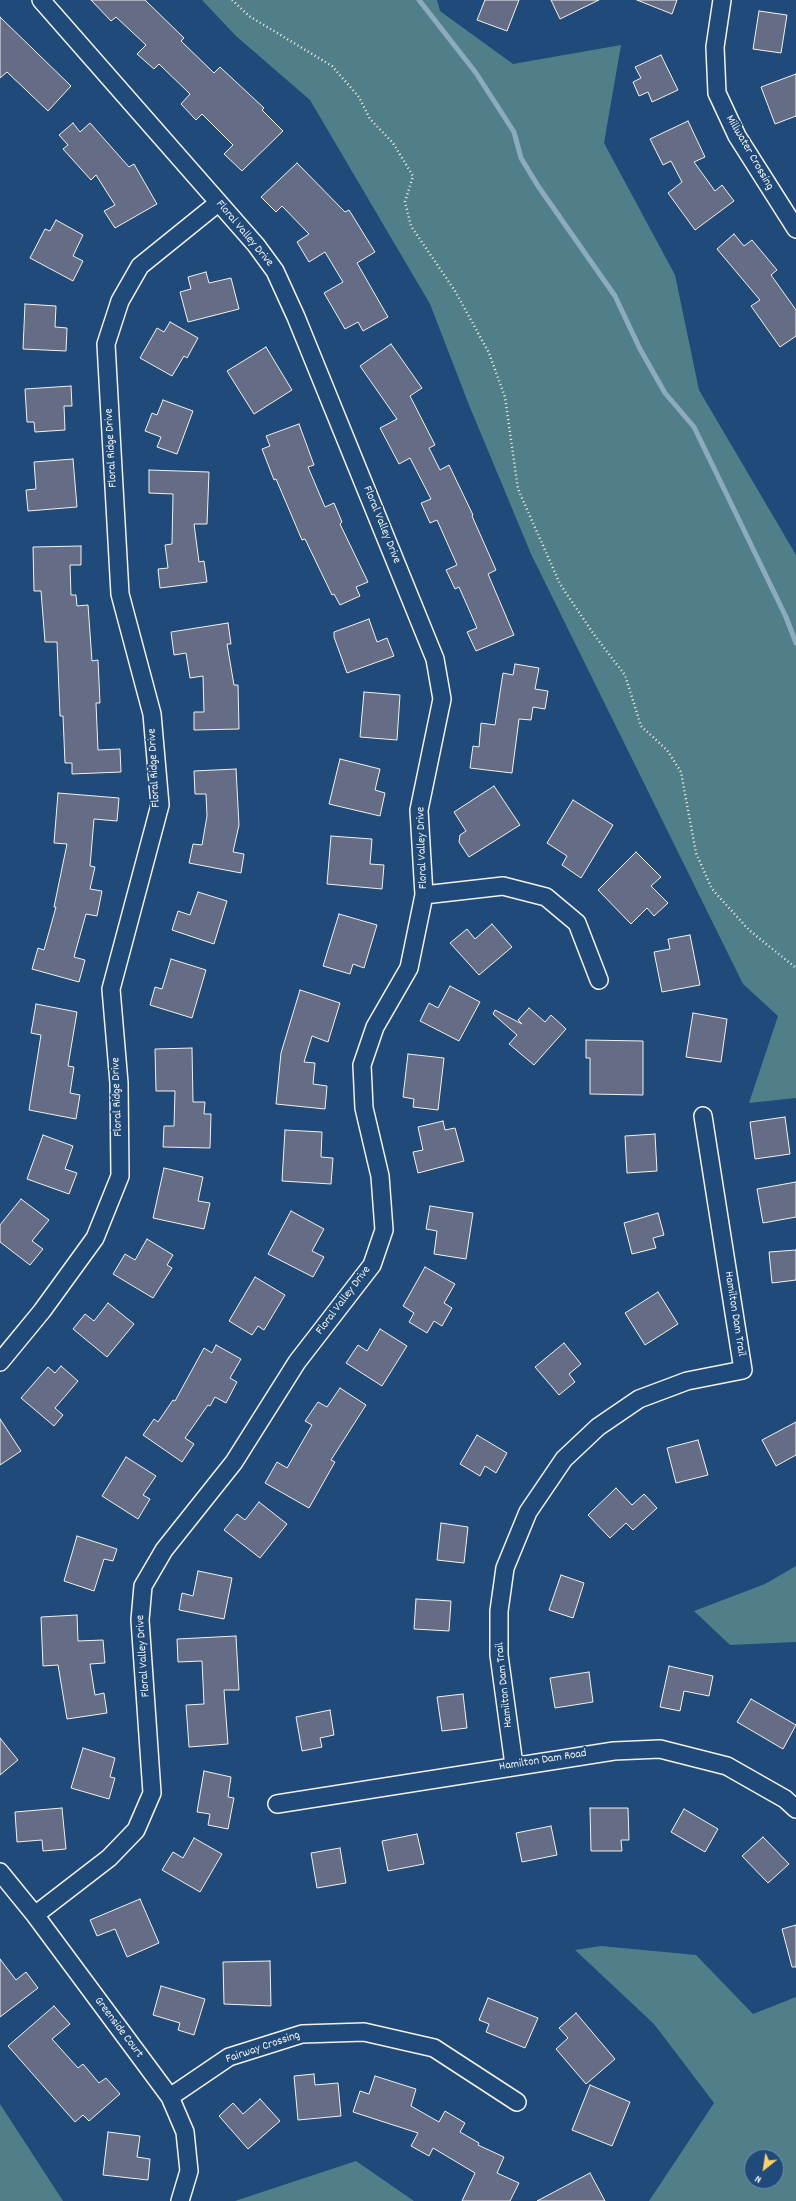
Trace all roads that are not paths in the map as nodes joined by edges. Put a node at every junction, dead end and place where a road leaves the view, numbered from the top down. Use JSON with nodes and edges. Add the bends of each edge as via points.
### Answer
{"nodes":[{"id":1,"x":41,"y":0,"type":"edge"},
{"id":2,"x":722,"y":0,"type":"edge"},
{"id":3,"x":218,"y":203,"type":"junction"},
{"id":4,"x":796,"y":229,"type":"edge"},
{"id":5,"x":424,"y":895,"type":"junction"},
{"id":6,"x":599,"y":980,"type":"dead end"},
{"id":7,"x":703,"y":1116,"type":"dead end"},
{"id":8,"x":0,"y":1362,"type":"edge"},
{"id":9,"x":514,"y":1765,"type":"junction"},
{"id":10,"x":277,"y":1804,"type":"dead end"},
{"id":11,"x":796,"y":1809,"type":"edge"},
{"id":12,"x":0,"y":1872,"type":"edge"},
{"id":13,"x":35,"y":1915,"type":"junction"},
{"id":14,"x":170,"y":2097,"type":"junction"},
{"id":15,"x":517,"y":2102,"type":"dead end"},
{"id":16,"x":180,"y":2201,"type":"edge"}],
"edges":[{"from":1,"to":3,"type":"street","name":"Floral Valley Drive"},
{"from":2,"to":4,"type":"street","name":"Millwater Crossing","via":[[715,47],[717,93],[737,136]]},
{"from":3,"to":5,"type":"street","name":"Floral Valley Drive","via":[[256,245],[275,271],[435,659],[442,699],[419,810]]},
{"from":3,"to":8,"type":"street","name":"Floral Ridge Drive","via":[[140,266],[120,301],[106,344],[120,594],[152,714],[160,805],[111,989],[119,1083],[120,1176],[95,1238],[42,1311]]},
{"from":5,"to":6,"type":"street","via":[[503,886],[546,897],[577,924]]},
{"from":5,"to":13,"type":"street","name":"Floral Valley Drive","via":[[409,968],[375,1027],[362,1065],[364,1108],[380,1176],[384,1230],[372,1265],[297,1362],[234,1462],[164,1550],[143,1586],[140,1620],[152,1793],[136,1830],[109,1858]]},
{"from":7,"to":9,"type":"street","name":"Hamilton Dam Trail","via":[[743,1370],[687,1381],[639,1399],[598,1427],[564,1459],[528,1512],[505,1568],[499,1611],[499,1655]]},
{"from":9,"to":10,"type":"street","name":"Hamilton Dam Road"},
{"from":9,"to":11,"type":"street","name":"Hamilton Dam Road","via":[[614,1751],[660,1749],[727,1766],[785,1799]]},
{"from":12,"to":13,"type":"street","name":"Greenside Court"},
{"from":13,"to":14,"type":"street","name":"Greenside Court"},
{"from":14,"to":15,"type":"street","name":"Fairway Crossing","via":[[229,2057],[302,2034],[364,2032],[434,2048]]},
{"from":14,"to":16,"type":"street","name":"Greenside Court","via":[[185,2132],[189,2171]]}]}
